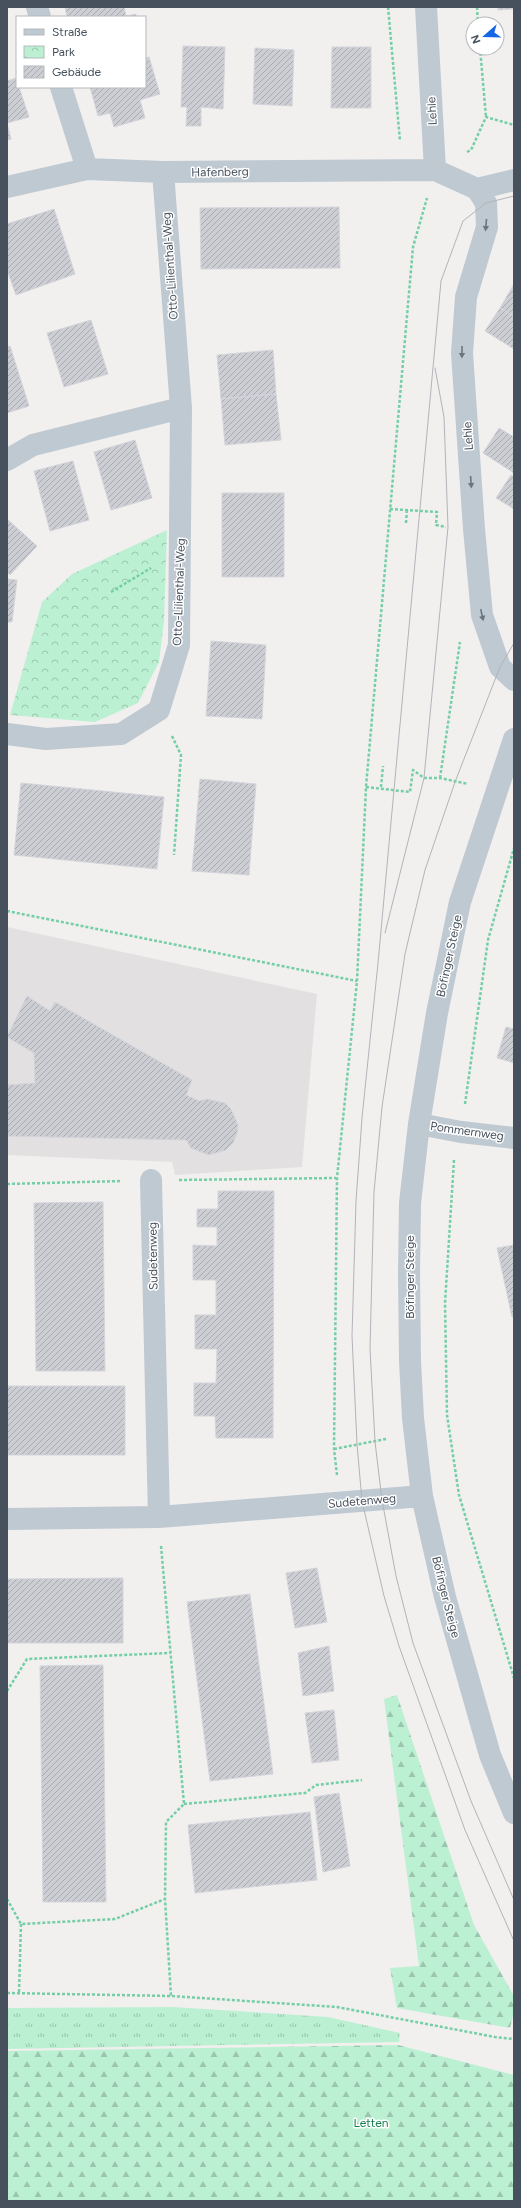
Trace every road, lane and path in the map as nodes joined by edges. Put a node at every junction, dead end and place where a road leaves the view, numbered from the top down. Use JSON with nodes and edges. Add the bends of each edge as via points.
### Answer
{"nodes":[{"id":1,"x":388,"y":7,"type":"edge"},
{"id":2,"x":426,"y":7,"type":"edge"},
{"id":3,"x":481,"y":56,"type":"edge"},
{"id":4,"x":61,"y":88,"type":"edge"},
{"id":5,"x":486,"y":117,"type":"junction"},
{"id":6,"x":514,"y":125,"type":"edge"},
{"id":7,"x":86,"y":169,"type":"junction"},
{"id":8,"x":402,"y":170,"type":"junction"},
{"id":9,"x":435,"y":170,"type":"junction"},
{"id":10,"x":163,"y":172,"type":"junction"},
{"id":11,"x":514,"y":180,"type":"edge"},
{"id":12,"x":7,"y":187,"type":"edge"},
{"id":13,"x":477,"y":189,"type":"junction"},
{"id":14,"x":181,"y":408,"type":"junction"},
{"id":15,"x":7,"y":460,"type":"edge"},
{"id":16,"x":390,"y":509,"type":"junction"},
{"id":17,"x":407,"y":509,"type":"junction"},
{"id":18,"x":406,"y":523,"type":"dead end"},
{"id":19,"x":474,"y":529,"type":"junction"},
{"id":20,"x":180,"y":556,"type":"junction"},
{"id":21,"x":110,"y":592,"type":"dead end"},
{"id":22,"x":461,"y":638,"type":"dead end"},
{"id":23,"x":514,"y":680,"type":"edge"},
{"id":24,"x":159,"y":710,"type":"junction"},
{"id":25,"x":7,"y":734,"type":"edge"},
{"id":26,"x":514,"y":739,"type":"edge"},
{"id":27,"x":383,"y":766,"type":"dead end"},
{"id":28,"x":440,"y":778,"type":"junction"},
{"id":29,"x":366,"y":787,"type":"junction"},
{"id":30,"x":381,"y":787,"type":"junction"},
{"id":31,"x":497,"y":790,"type":"junction"},
{"id":32,"x":514,"y":848,"type":"edge"},
{"id":33,"x":174,"y":855,"type":"dead end"},
{"id":34,"x":7,"y":911,"type":"edge"},
{"id":35,"x":357,"y":981,"type":"junction"},
{"id":36,"x":419,"y":1124,"type":"junction"},
{"id":37,"x":461,"y":1132,"type":"junction"},
{"id":38,"x":514,"y":1138,"type":"edge"},
{"id":39,"x":337,"y":1178,"type":"junction"},
{"id":40,"x":151,"y":1180,"type":"junction"},
{"id":41,"x":7,"y":1184,"type":"edge"},
{"id":42,"x":422,"y":1496,"type":"junction"},
{"id":43,"x":340,"y":1503,"type":"junction"},
{"id":44,"x":159,"y":1517,"type":"junction"},
{"id":45,"x":7,"y":1519,"type":"edge"},
{"id":46,"x":170,"y":1653,"type":"junction"},
{"id":47,"x":514,"y":1678,"type":"edge"},
{"id":48,"x":7,"y":1691,"type":"edge"},
{"id":49,"x":362,"y":1780,"type":"dead end"},
{"id":50,"x":184,"y":1804,"type":"junction"},
{"id":51,"x":514,"y":1813,"type":"edge"},
{"id":52,"x":7,"y":1899,"type":"edge"},
{"id":53,"x":165,"y":1899,"type":"junction"},
{"id":54,"x":21,"y":1924,"type":"junction"},
{"id":55,"x":19,"y":1992,"type":"junction"},
{"id":56,"x":7,"y":1993,"type":"edge"},
{"id":57,"x":171,"y":1996,"type":"junction"},
{"id":58,"x":514,"y":2039,"type":"edge"}],
"edges":[{"from":1,"to":8,"type":"path"},
{"from":2,"to":9,"type":"street","name":"Lehle"},
{"from":3,"to":5,"type":"path"},
{"from":4,"to":7,"type":"street"},
{"from":5,"to":6,"type":"path"},
{"from":5,"to":9,"type":"path","via":[[471,150]]},
{"from":7,"to":10,"type":"street","name":"Hafenberg"},
{"from":7,"to":12,"type":"street","name":"Hafenberg"},
{"from":8,"to":9,"type":"street","name":"Hafenberg"},
{"from":8,"to":10,"type":"street","name":"Hafenberg"},
{"from":9,"to":13,"type":"street"},
{"from":9,"to":16,"type":"path","via":[[413,247]]},
{"from":10,"to":14,"type":"street","name":"Otto-Lilienthal-Weg"},
{"from":11,"to":13,"type":"street"},
{"from":13,"to":19,"type":"street","name":"Lehle","one_way":true,"via":[[486,203],[487,227],[466,297],[462,354]]},
{"from":14,"to":15,"type":"street","via":[[33,445]]},
{"from":14,"to":20,"type":"street","name":"Otto-Lilienthal-Weg"},
{"from":16,"to":17,"type":"path"},
{"from":16,"to":29,"type":"path"},
{"from":17,"to":18,"type":"path"},
{"from":17,"to":19,"type":"path","via":[[438,512],[436,525]]},
{"from":19,"to":23,"type":"street","name":"Lehle","one_way":true,"via":[[482,615],[500,667]]},
{"from":20,"to":21,"type":"path","via":[[161,562]]},
{"from":20,"to":24,"type":"street","name":"Otto-Lilienthal-Weg","via":[[179,645]]},
{"from":22,"to":28,"type":"path"},
{"from":24,"to":25,"type":"street","via":[[121,734],[46,740]]},
{"from":24,"to":33,"type":"path","via":[[181,755]]},
{"from":26,"to":31,"type":"street","name":"Böfinger Steige"},
{"from":27,"to":30,"type":"path"},
{"from":28,"to":30,"type":"path","via":[[424,778],[413,770],[410,792]]},
{"from":28,"to":31,"type":"path"},
{"from":29,"to":30,"type":"path"},
{"from":29,"to":35,"type":"path"},
{"from":31,"to":36,"type":"street","name":"Böfinger Steige","via":[[460,902],[437,1013]]},
{"from":32,"to":37,"type":"path","via":[[488,940]]},
{"from":34,"to":35,"type":"path"},
{"from":35,"to":39,"type":"path"},
{"from":36,"to":37,"type":"street","name":"Pommernweg"},
{"from":36,"to":42,"type":"street","name":"Böfinger Steige","via":[[410,1203],[408,1272],[410,1361]]},
{"from":37,"to":38,"type":"street","name":"Pommernweg"},
{"from":37,"to":47,"type":"path","via":[[453,1166],[445,1303],[447,1415],[459,1495]]},
{"from":39,"to":40,"type":"path"},
{"from":39,"to":43,"type":"path","via":[[334,1450]]},
{"from":40,"to":41,"type":"path"},
{"from":40,"to":44,"type":"street","name":"Sudetenweg"},
{"from":42,"to":43,"type":"street","name":"Sudetenweg"},
{"from":42,"to":51,"type":"street","name":"Böfinger Steige","via":[[444,1597],[490,1754]]},
{"from":43,"to":44,"type":"street","name":"Sudetenweg"},
{"from":44,"to":45,"type":"street","name":"Sudetenweg"},
{"from":44,"to":46,"type":"path"},
{"from":46,"to":48,"type":"path","via":[[27,1659]]},
{"from":46,"to":50,"type":"path"},
{"from":49,"to":50,"type":"path","via":[[316,1784],[305,1793]]},
{"from":50,"to":53,"type":"path","via":[[166,1822]]},
{"from":52,"to":54,"type":"path"},
{"from":53,"to":54,"type":"path","via":[[116,1919]]},
{"from":53,"to":57,"type":"path"},
{"from":54,"to":55,"type":"path"},
{"from":55,"to":56,"type":"path"},
{"from":55,"to":57,"type":"path"},
{"from":57,"to":58,"type":"path","via":[[337,2006]]}]}
